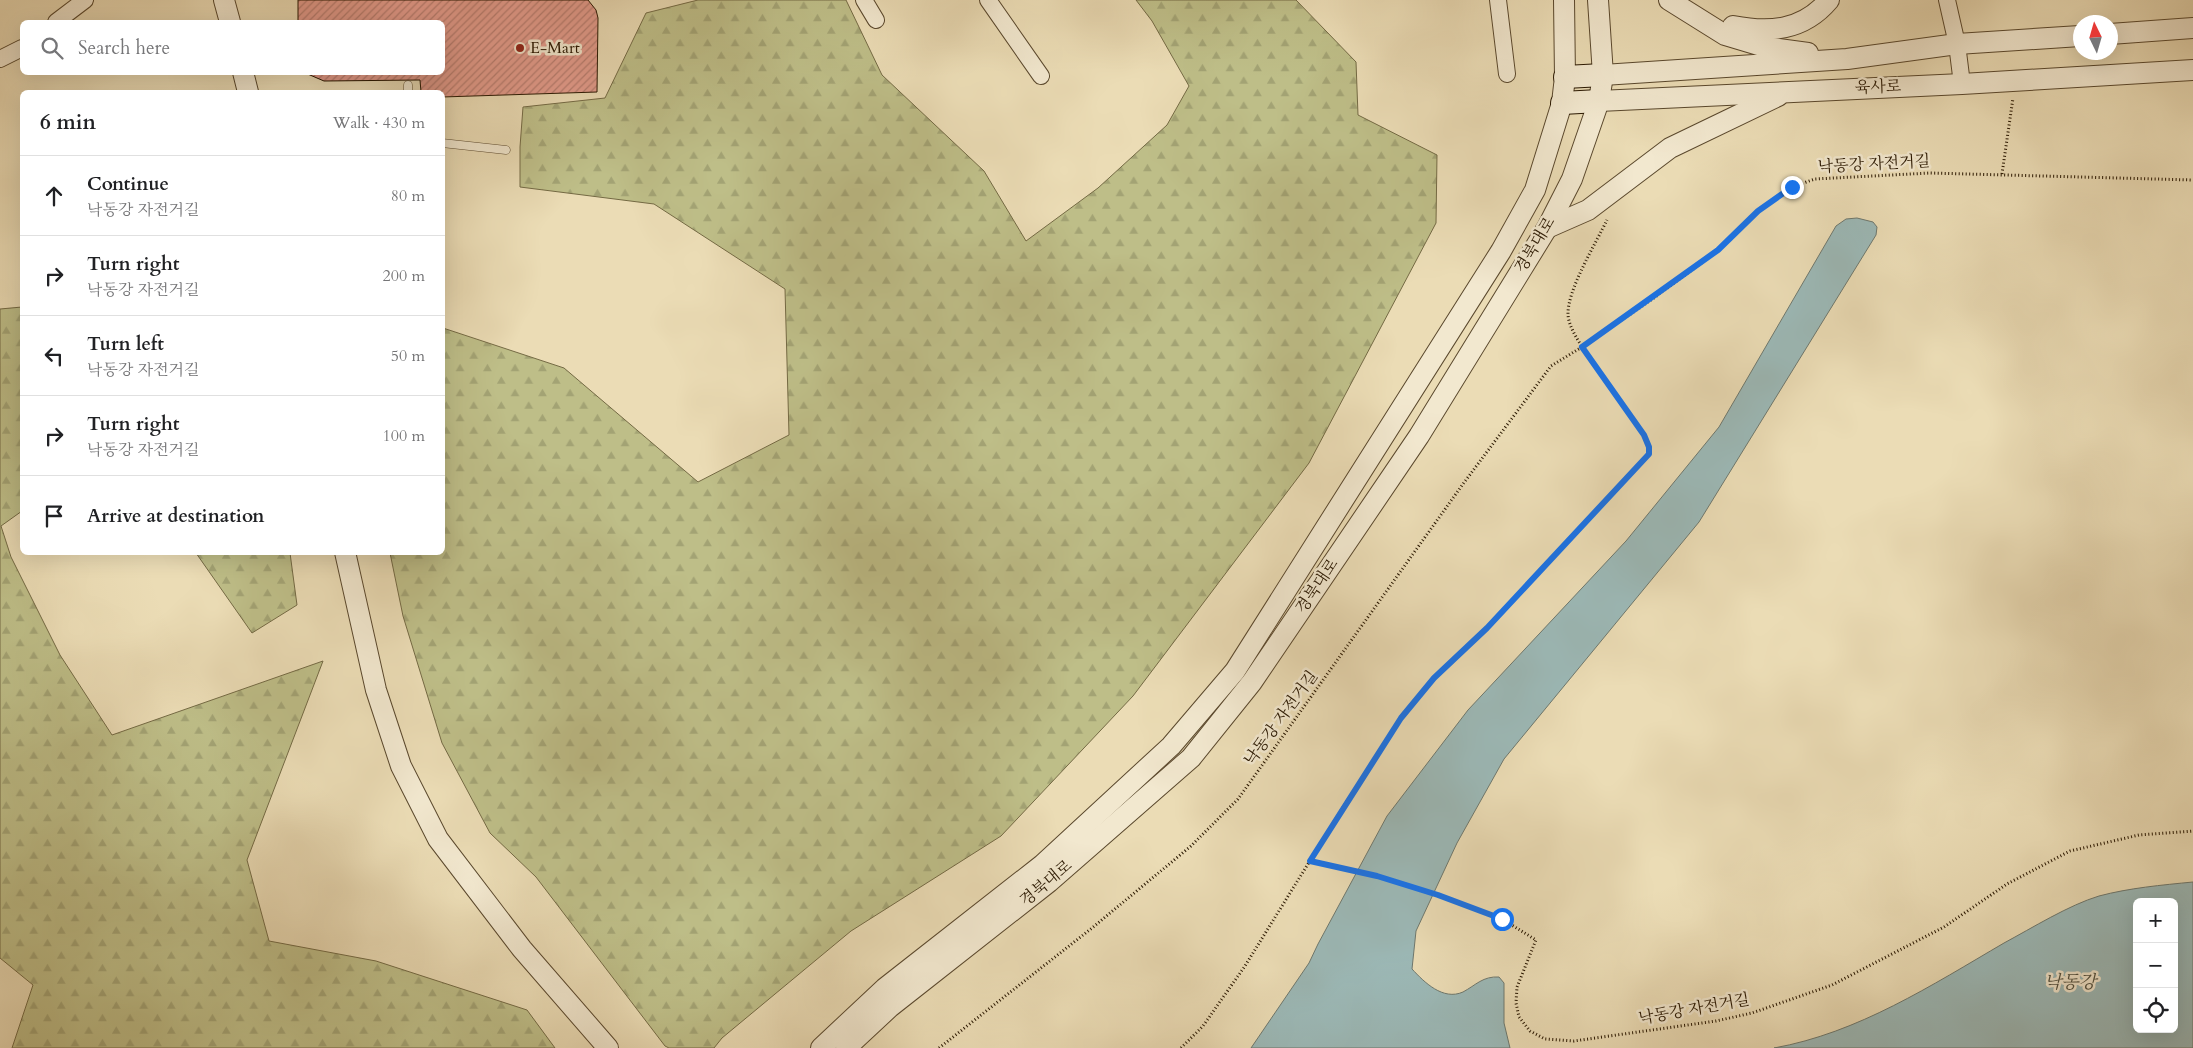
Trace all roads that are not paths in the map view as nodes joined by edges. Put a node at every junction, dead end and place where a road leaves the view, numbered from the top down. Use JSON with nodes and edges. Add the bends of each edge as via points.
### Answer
{"nodes":[{"id":1,"x":85,"y":0,"type":"edge"},
{"id":2,"x":224,"y":0,"type":"edge"},
{"id":3,"x":864,"y":0,"type":"edge"},
{"id":4,"x":988,"y":0,"type":"edge"},
{"id":5,"x":1498,"y":0,"type":"edge"},
{"id":6,"x":1564,"y":0,"type":"edge"},
{"id":7,"x":1598,"y":0,"type":"edge"},
{"id":8,"x":1829,"y":0,"type":"edge"},
{"id":9,"x":1947,"y":0,"type":"edge"},
{"id":10,"x":1674,"y":4,"type":"edge"},
{"id":11,"x":59,"y":20,"type":"edge"},
{"id":12,"x":229,"y":20,"type":"edge"},
{"id":13,"x":876,"y":20,"type":"dead end"},
{"id":14,"x":2193,"y":28,"type":"edge"},
{"id":15,"x":2118,"y":33,"type":"edge"},
{"id":16,"x":2073,"y":36,"type":"edge"},
{"id":17,"x":1957,"y":44,"type":"junction"},
{"id":18,"x":20,"y":49,"type":"edge"},
{"id":19,"x":0,"y":59,"type":"edge"},
{"id":20,"x":1847,"y":59,"type":"junction"},
{"id":21,"x":2193,"y":70,"type":"edge"},
{"id":22,"x":1507,"y":74,"type":"dead end"},
{"id":23,"x":1602,"y":74,"type":"junction"},
{"id":24,"x":244,"y":75,"type":"edge"},
{"id":25,"x":1041,"y":76,"type":"dead end"},
{"id":26,"x":1565,"y":77,"type":"junction"},
{"id":27,"x":1962,"y":84,"type":"junction"},
{"id":28,"x":248,"y":90,"type":"edge"},
{"id":29,"x":1789,"y":91,"type":"junction"},
{"id":30,"x":1599,"y":101,"type":"junction"},
{"id":31,"x":1562,"y":103,"type":"junction"},
{"id":32,"x":445,"y":143,"type":"edge"},
{"id":33,"x":506,"y":150,"type":"dead end"},
{"id":34,"x":1547,"y":228,"type":"junction"},
{"id":35,"x":346,"y":555,"type":"edge"},
{"id":36,"x":608,"y":1048,"type":"edge"},
{"id":37,"x":821,"y":1048,"type":"edge"},
{"id":38,"x":846,"y":1048,"type":"edge"}],
"edges":[{"from":1,"to":11,"type":"street"},
{"from":2,"to":12,"type":"street"},
{"from":3,"to":13,"type":"street"},
{"from":4,"to":25,"type":"street"},
{"from":5,"to":22,"type":"street"},
{"from":6,"to":26,"type":"street","name":"경북대로"},
{"from":7,"to":23,"type":"street","name":"경북대로"},
{"from":8,"to":10,"type":"street","via":[[1824,7],[1799,23],[1774,30],[1730,26]]},
{"from":9,"to":17,"type":"street"},
{"from":10,"to":20,"type":"street","via":[[1725,35],[1765,47]]},
{"from":14,"to":15,"type":"street"},
{"from":16,"to":17,"type":"street","name":"육사로"},
{"from":17,"to":20,"type":"street","name":"육사로"},
{"from":17,"to":27,"type":"street"},
{"from":18,"to":19,"type":"street"},
{"from":20,"to":23,"type":"street","name":"육사로"},
{"from":21,"to":27,"type":"street","name":"육사로"},
{"from":23,"to":26,"type":"main road","name":"육사로"},
{"from":23,"to":30,"type":"street","name":"경북대로"},
{"from":24,"to":28,"type":"street"},
{"from":26,"to":31,"type":"street","name":"경북대로"},
{"from":27,"to":29,"type":"street","name":"육사로"},
{"from":29,"to":30,"type":"street","name":"육사로"},
{"from":29,"to":34,"type":"street","via":[[1670,148],[1588,210]]},
{"from":30,"to":31,"type":"main road","name":"육사로"},
{"from":30,"to":34,"type":"street","name":"경북대로","via":[[1572,179]]},
{"from":31,"to":37,"type":"street","name":"경북대로","via":[[1536,190],[1501,251],[1235,671],[1172,746],[1042,865],[885,988]]},
{"from":32,"to":33,"type":"lane"},
{"from":34,"to":38,"type":"street","name":"경북대로","via":[[1419,436],[1252,682],[1191,758],[1049,882],[890,1007]]},
{"from":35,"to":36,"type":"street","via":[[380,700],[401,766],[438,839],[522,949]]}]}
